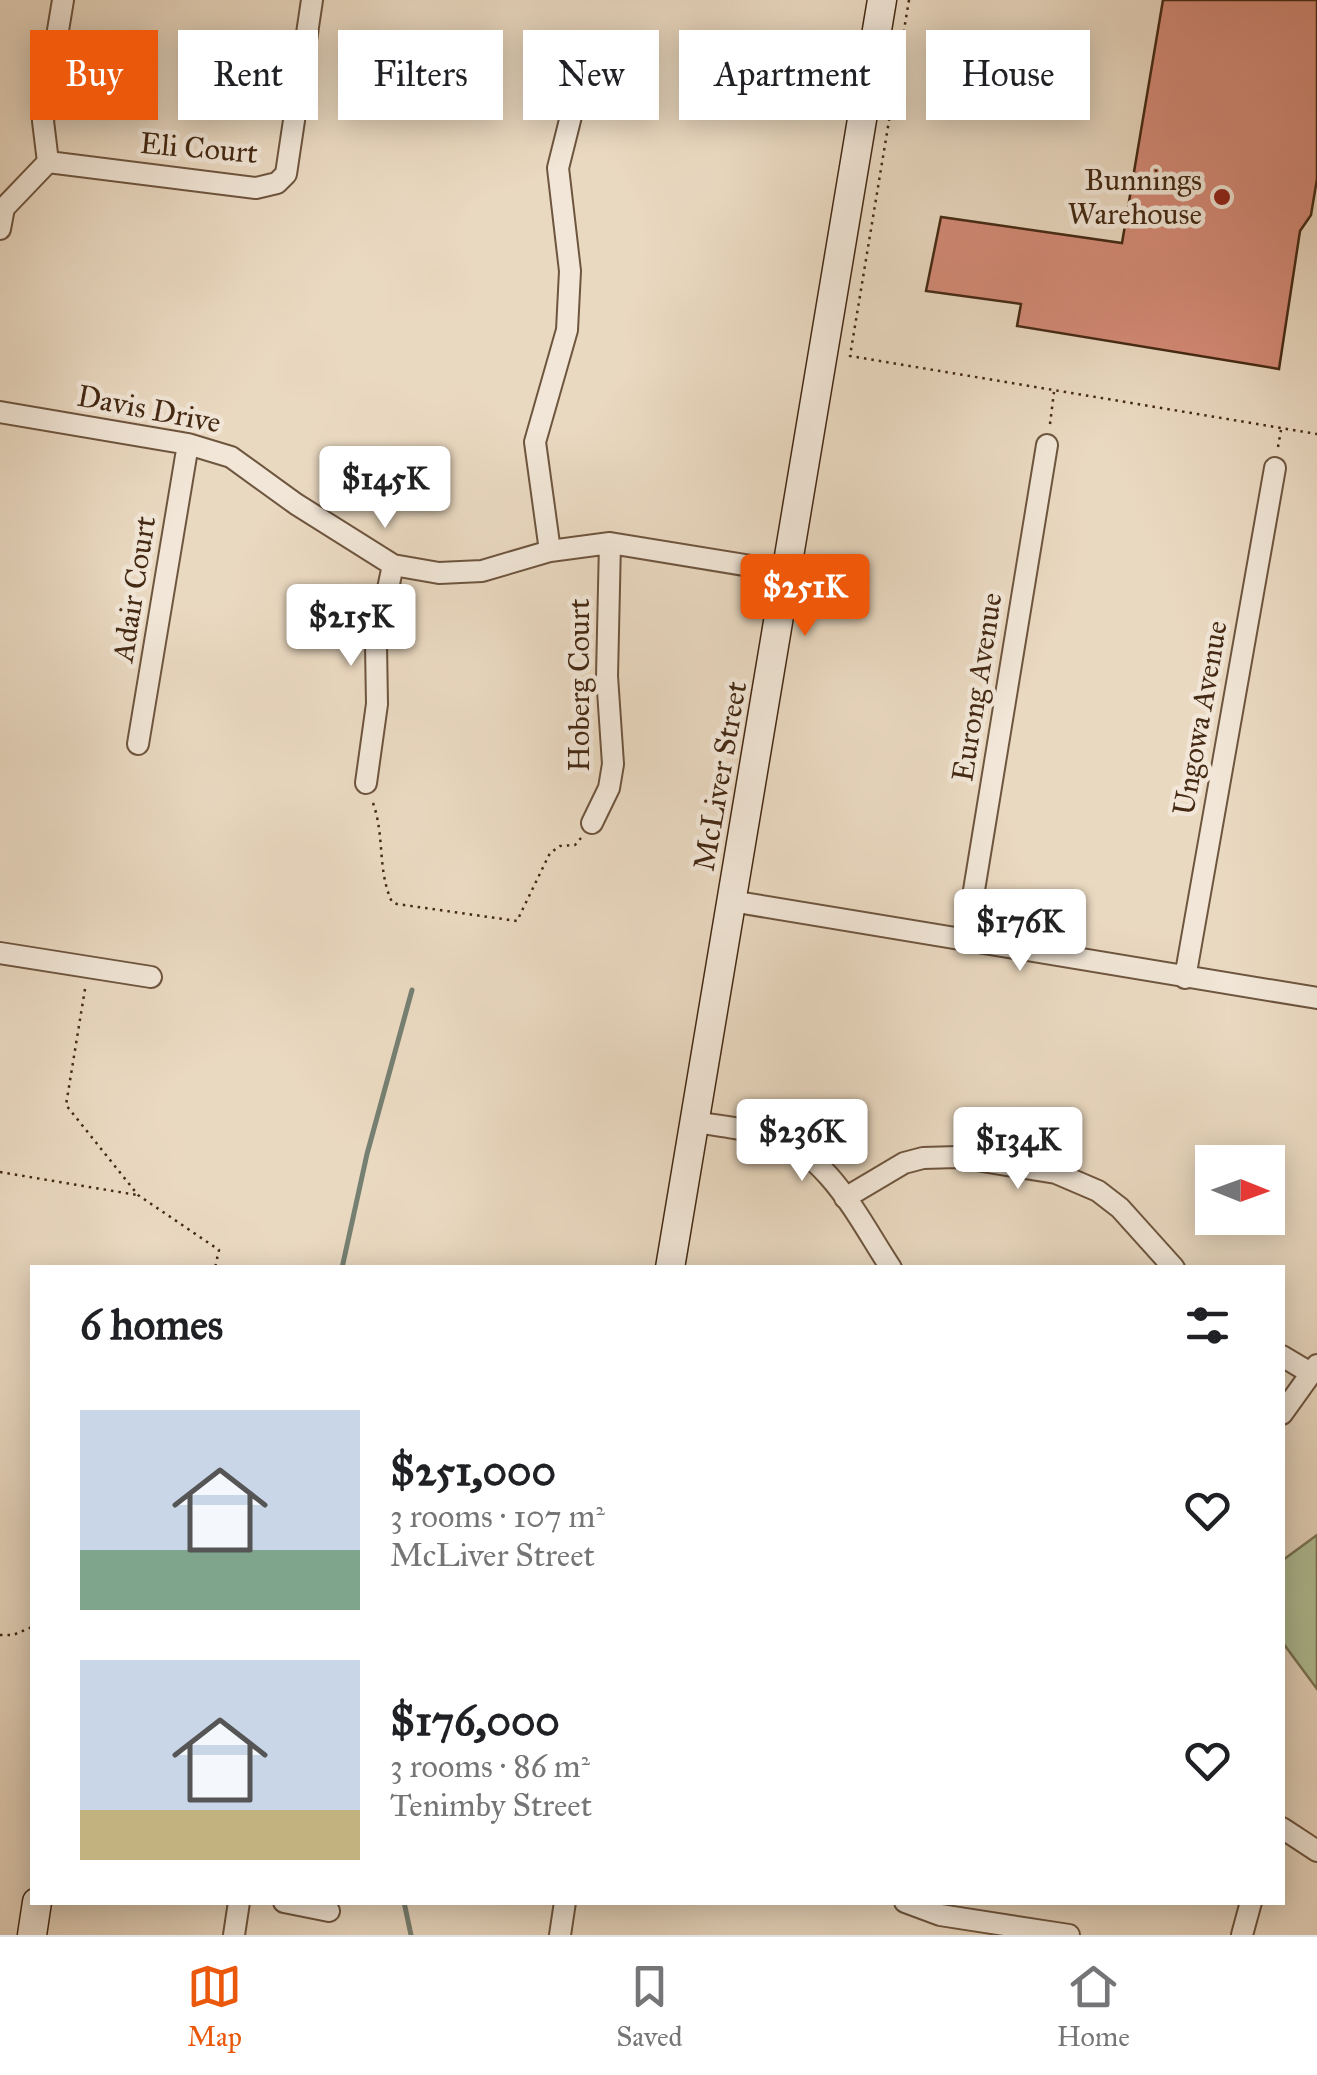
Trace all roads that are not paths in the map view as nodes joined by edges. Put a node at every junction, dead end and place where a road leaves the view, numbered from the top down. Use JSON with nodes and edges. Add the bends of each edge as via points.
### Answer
{"nodes":[{"id":1,"x":62,"y":0,"type":"edge"},
{"id":2,"x":312,"y":0,"type":"edge"},
{"id":3,"x":882,"y":0,"type":"edge"},
{"id":4,"x":570,"y":120,"type":"edge"},
{"id":5,"x":48,"y":162,"type":"junction"},
{"id":6,"x":0,"y":229,"type":"edge"},
{"id":7,"x":0,"y":412,"type":"edge"},
{"id":8,"x":188,"y":444,"type":"junction"},
{"id":9,"x":1047,"y":446,"type":"road end"},
{"id":10,"x":1275,"y":468,"type":"road end"},
{"id":11,"x":610,"y":544,"type":"junction"},
{"id":12,"x":550,"y":551,"type":"junction"},
{"id":13,"x":393,"y":566,"type":"junction"},
{"id":14,"x":787,"y":572,"type":"junction"},
{"id":15,"x":138,"y":744,"type":"dead end"},
{"id":16,"x":366,"y":782,"type":"road end"},
{"id":17,"x":592,"y":823,"type":"road end"},
{"id":18,"x":731,"y":901,"type":"junction"},
{"id":19,"x":966,"y":939,"type":"junction"},
{"id":20,"x":0,"y":953,"type":"edge"},
{"id":21,"x":151,"y":978,"type":"dead end"},
{"id":22,"x":1185,"y":978,"type":"junction"},
{"id":23,"x":1317,"y":998,"type":"edge"},
{"id":24,"x":695,"y":1122,"type":"junction"},
{"id":25,"x":845,"y":1198,"type":"junction"},
{"id":26,"x":671,"y":1265,"type":"edge"},
{"id":27,"x":889,"y":1265,"type":"edge"},
{"id":28,"x":1171,"y":1265,"type":"edge"},
{"id":29,"x":1285,"y":1357,"type":"edge"},
{"id":30,"x":1314,"y":1370,"type":"edge"},
{"id":31,"x":1285,"y":1410,"type":"edge"},
{"id":32,"x":1285,"y":1837,"type":"edge"},
{"id":33,"x":1317,"y":1852,"type":"edge"},
{"id":34,"x":37,"y":1905,"type":"edge"},
{"id":35,"x":239,"y":1905,"type":"edge"},
{"id":36,"x":301,"y":1905,"type":"edge"},
{"id":37,"x":565,"y":1905,"type":"edge"},
{"id":38,"x":913,"y":1905,"type":"edge"},
{"id":39,"x":1250,"y":1905,"type":"edge"},
{"id":40,"x":329,"y":1910,"type":"dead end"},
{"id":41,"x":32,"y":1935,"type":"edge"},
{"id":42,"x":234,"y":1935,"type":"edge"},
{"id":43,"x":560,"y":1935,"type":"edge"},
{"id":44,"x":1070,"y":1935,"type":"edge"},
{"id":45,"x":1242,"y":1935,"type":"edge"}],
"edges":[{"from":1,"to":5,"type":"street","via":[[43,122]]},
{"from":2,"to":5,"type":"street","name":"Eli Court","via":[[286,174],[277,183],[256,188]]},
{"from":3,"to":14,"type":"street","name":"McLiver Street"},
{"from":4,"to":12,"type":"street","via":[[558,168],[570,271],[567,330],[535,442]]},
{"from":5,"to":6,"type":"street","via":[[4,208]]},
{"from":7,"to":8,"type":"street","name":"Davis Drive"},
{"from":8,"to":13,"type":"street","name":"Davis Drive","via":[[231,457]]},
{"from":8,"to":15,"type":"street","name":"Adair Court"},
{"from":9,"to":19,"type":"street","name":"Eurong Avenue"},
{"from":10,"to":22,"type":"street","name":"Ungowa Avenue"},
{"from":11,"to":12,"type":"street","name":"Davis Drive"},
{"from":11,"to":14,"type":"street","name":"Davis Drive"},
{"from":11,"to":17,"type":"street","name":"Hoberg Court","via":[[607,676],[614,764]]},
{"from":12,"to":13,"type":"street","name":"Davis Drive","via":[[482,571]]},
{"from":13,"to":16,"type":"street","via":[[376,645],[377,704]]},
{"from":14,"to":18,"type":"street","name":"McLiver Street"},
{"from":18,"to":19,"type":"street"},
{"from":18,"to":24,"type":"street","name":"McLiver Street"},
{"from":19,"to":22,"type":"street"},
{"from":20,"to":21,"type":"street"},
{"from":22,"to":23,"type":"street"},
{"from":24,"to":25,"type":"street","via":[[786,1142],[820,1166]]},
{"from":24,"to":26,"type":"street","name":"McLiver Street"},
{"from":25,"to":27,"type":"street"},
{"from":25,"to":28,"type":"street","via":[[923,1158],[1056,1173],[1120,1208]]},
{"from":29,"to":30,"type":"street"},
{"from":30,"to":31,"type":"street"},
{"from":32,"to":33,"type":"street"},
{"from":34,"to":41,"type":"street"},
{"from":35,"to":42,"type":"street"},
{"from":36,"to":40,"type":"street"},
{"from":37,"to":43,"type":"street"},
{"from":38,"to":44,"type":"street"},
{"from":39,"to":45,"type":"street"}]}
